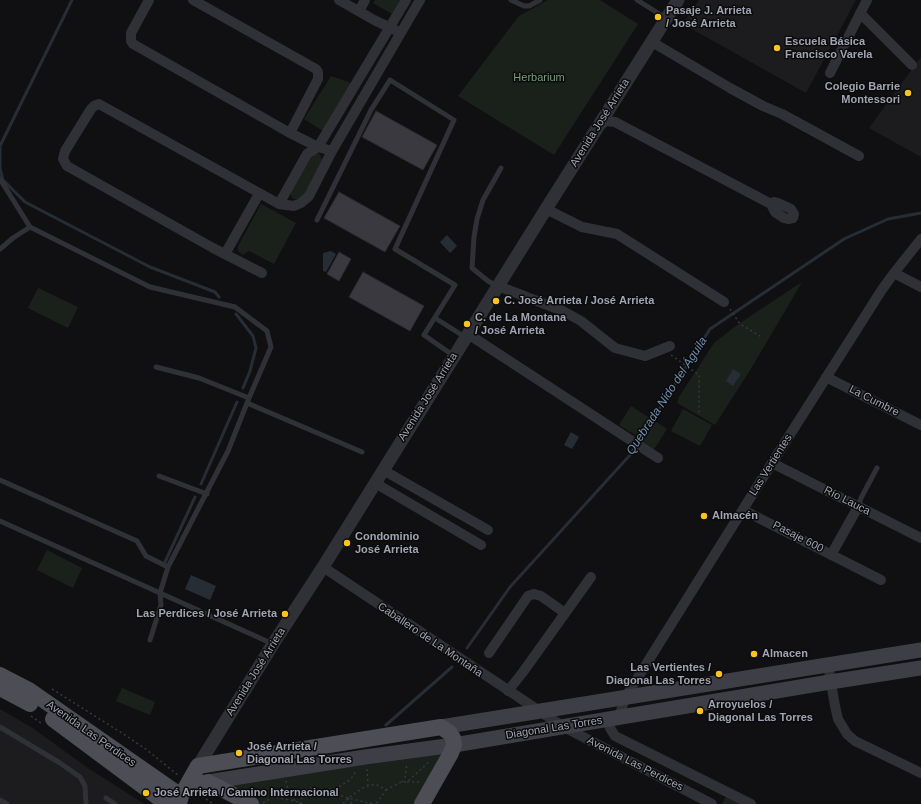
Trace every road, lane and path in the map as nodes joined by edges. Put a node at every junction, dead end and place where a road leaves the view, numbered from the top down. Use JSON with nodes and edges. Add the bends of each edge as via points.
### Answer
{"nodes":[{"id":1,"x":149,"y":0,"type":"edge"},
{"id":2,"x":193,"y":0,"type":"edge"},
{"id":3,"x":339,"y":0,"type":"edge"},
{"id":4,"x":365,"y":0,"type":"edge"},
{"id":5,"x":406,"y":0,"type":"edge"},
{"id":6,"x":420,"y":0,"type":"edge"},
{"id":7,"x":511,"y":0,"type":"edge"},
{"id":8,"x":540,"y":0,"type":"edge"},
{"id":9,"x":637,"y":0,"type":"edge"},
{"id":10,"x":678,"y":0,"type":"edge"},
{"id":11,"x":866,"y":0,"type":"edge"},
{"id":12,"x":359,"y":11,"type":"junction"},
{"id":13,"x":860,"y":14,"type":"junction"},
{"id":14,"x":666,"y":19,"type":"junction"},
{"id":15,"x":389,"y":28,"type":"junction"},
{"id":16,"x":401,"y":32,"type":"junction"},
{"id":17,"x":652,"y":42,"type":"junction"},
{"id":18,"x":912,"y":65,"type":"dead end"},
{"id":19,"x":830,"y":73,"type":"dead end"},
{"id":20,"x":614,"y":101,"type":"junction"},
{"id":21,"x":615,"y":122,"type":"junction"},
{"id":22,"x":598,"y":127,"type":"junction"},
{"id":23,"x":290,"y":133,"type":"junction"},
{"id":24,"x":318,"y":147,"type":"junction"},
{"id":25,"x":332,"y":151,"type":"junction"},
{"id":26,"x":859,"y":156,"type":"dead end"},
{"id":27,"x":501,"y":168,"type":"dead end"},
{"id":28,"x":0,"y":179,"type":"edge"},
{"id":29,"x":259,"y":194,"type":"junction"},
{"id":30,"x":279,"y":204,"type":"junction"},
{"id":31,"x":771,"y":204,"type":"dead end"},
{"id":32,"x":546,"y":209,"type":"junction"},
{"id":33,"x":317,"y":220,"type":"dead end"},
{"id":34,"x":30,"y":227,"type":"junction"},
{"id":35,"x":921,"y":239,"type":"edge"},
{"id":36,"x":0,"y":249,"type":"edge"},
{"id":37,"x":225,"y":254,"type":"junction"},
{"id":38,"x":262,"y":273,"type":"dead end"},
{"id":39,"x":894,"y":273,"type":"junction"},
{"id":40,"x":498,"y":286,"type":"junction"},
{"id":41,"x":921,"y":287,"type":"edge"},
{"id":42,"x":724,"y":302,"type":"dead end"},
{"id":43,"x":732,"y":311,"type":"dead end"},
{"id":44,"x":435,"y":318,"type":"junction"},
{"id":45,"x":467,"y":336,"type":"junction"},
{"id":46,"x":760,"y":336,"type":"dead end"},
{"id":47,"x":670,"y":346,"type":"dead end"},
{"id":48,"x":454,"y":356,"type":"junction"},
{"id":49,"x":681,"y":363,"type":"dead end"},
{"id":50,"x":156,"y":367,"type":"dead end"},
{"id":51,"x":826,"y":377,"type":"junction"},
{"id":52,"x":248,"y":401,"type":"junction"},
{"id":53,"x":699,"y":414,"type":"dead end"},
{"id":54,"x":921,"y":425,"type":"edge"},
{"id":55,"x":362,"y":452,"type":"dead end"},
{"id":56,"x":658,"y":458,"type":"dead end"},
{"id":57,"x":772,"y":463,"type":"junction"},
{"id":58,"x":877,"y":468,"type":"dead end"},
{"id":59,"x":383,"y":470,"type":"junction"},
{"id":60,"x":159,"y":476,"type":"dead end"},
{"id":61,"x":0,"y":480,"type":"edge"},
{"id":62,"x":375,"y":483,"type":"junction"},
{"id":63,"x":207,"y":494,"type":"junction"},
{"id":64,"x":858,"y":506,"type":"junction"},
{"id":65,"x":743,"y":510,"type":"junction"},
{"id":66,"x":0,"y":520,"type":"edge"},
{"id":67,"x":488,"y":530,"type":"dead end"},
{"id":68,"x":921,"y":538,"type":"edge"},
{"id":69,"x":481,"y":545,"type":"dead end"},
{"id":70,"x":831,"y":555,"type":"junction"},
{"id":71,"x":168,"y":567,"type":"junction"},
{"id":72,"x":323,"y":568,"type":"junction"},
{"id":73,"x":591,"y":576,"type":"dead end"},
{"id":74,"x":881,"y":580,"type":"dead end"},
{"id":75,"x":160,"y":593,"type":"junction"},
{"id":76,"x":566,"y":613,"type":"junction"},
{"id":77,"x":150,"y":640,"type":"dead end"},
{"id":78,"x":273,"y":644,"type":"junction"},
{"id":79,"x":921,"y":650,"type":"edge"},
{"id":80,"x":489,"y":653,"type":"dead end"},
{"id":81,"x":828,"y":665,"type":"junction"},
{"id":82,"x":921,"y":668,"type":"edge"},
{"id":83,"x":0,"y":675,"type":"edge"},
{"id":84,"x":830,"y":682,"type":"junction"},
{"id":85,"x":47,"y":686,"type":"dead end"},
{"id":86,"x":0,"y":688,"type":"edge"},
{"id":87,"x":508,"y":691,"type":"junction"},
{"id":88,"x":625,"y":698,"type":"junction"},
{"id":89,"x":538,"y":712,"type":"junction"},
{"id":90,"x":613,"y":718,"type":"junction"},
{"id":91,"x":562,"y":726,"type":"junction"},
{"id":92,"x":0,"y":727,"type":"edge"},
{"id":93,"x":441,"y":727,"type":"junction"},
{"id":94,"x":454,"y":745,"type":"junction"},
{"id":95,"x":405,"y":751,"type":"junction"},
{"id":96,"x":365,"y":757,"type":"junction"},
{"id":97,"x":434,"y":757,"type":"dead end"},
{"id":98,"x":198,"y":766,"type":"junction"},
{"id":99,"x":287,"y":770,"type":"junction"},
{"id":100,"x":921,"y":773,"type":"edge"},
{"id":101,"x":208,"y":782,"type":"junction"},
{"id":102,"x":400,"y":782,"type":"junction"},
{"id":103,"x":368,"y":785,"type":"junction"},
{"id":104,"x":326,"y":790,"type":"junction"},
{"id":105,"x":386,"y":790,"type":"junction"},
{"id":106,"x":177,"y":795,"type":"edge"},
{"id":107,"x":106,"y":798,"type":"dead end"},
{"id":108,"x":348,"y":798,"type":"junction"},
{"id":109,"x":0,"y":800,"type":"edge"},
{"id":110,"x":295,"y":801,"type":"junction"},
{"id":111,"x":246,"y":802,"type":"edge"},
{"id":112,"x":7,"y":804,"type":"edge"},
{"id":113,"x":86,"y":804,"type":"edge"},
{"id":114,"x":115,"y":804,"type":"edge"},
{"id":115,"x":261,"y":804,"type":"edge"},
{"id":116,"x":301,"y":804,"type":"edge"},
{"id":117,"x":343,"y":804,"type":"edge"},
{"id":118,"x":352,"y":804,"type":"edge"},
{"id":119,"x":373,"y":804,"type":"edge"},
{"id":120,"x":422,"y":804,"type":"edge"},
{"id":121,"x":712,"y":804,"type":"edge"},
{"id":122,"x":751,"y":804,"type":"edge"}],
"edges":[{"from":1,"to":23,"type":"street","via":[[131,33],[133,44]]},
{"from":2,"to":23,"type":"street","via":[[316,69],[318,80]]},
{"from":3,"to":12,"type":"street"},
{"from":4,"to":12,"type":"street"},
{"from":5,"to":15,"type":"street"},
{"from":6,"to":16,"type":"street"},
{"from":7,"to":8,"type":"lane","via":[[524,6],[530,6]]},
{"from":9,"to":14,"type":"lane"},
{"from":10,"to":14,"type":"street","name":"Avenida José Arrieta"},
{"from":11,"to":13,"type":"street"},
{"from":12,"to":15,"type":"street"},
{"from":13,"to":18,"type":"street"},
{"from":13,"to":19,"type":"street"},
{"from":14,"to":17,"type":"street","name":"Avenida José Arrieta"},
{"from":15,"to":16,"type":"street"},
{"from":15,"to":24,"type":"street"},
{"from":16,"to":25,"type":"street"},
{"from":17,"to":20,"type":"street","name":"Avenida José Arrieta"},
{"from":17,"to":26,"type":"street","via":[[730,88]]},
{"from":20,"to":21,"type":"street","via":[[611,114]]},
{"from":20,"to":22,"type":"street","name":"Avenida José Arrieta"},
{"from":21,"to":22,"type":"street","via":[[606,121]]},
{"from":21,"to":31,"type":"street"},
{"from":22,"to":32,"type":"street","name":"Avenida José Arrieta"},
{"from":23,"to":24,"type":"street"},
{"from":24,"to":25,"type":"street"},
{"from":24,"to":30,"type":"street","via":[[307,154]]},
{"from":25,"to":30,"type":"street","via":[[309,196],[294,206]]},
{"from":27,"to":40,"type":"lane","via":[[483,200],[477,219],[472,268]]},
{"from":28,"to":34,"type":"lane"},
{"from":29,"to":30,"type":"street"},
{"from":29,"to":37,"type":"street"},
{"from":29,"to":37,"type":"street","via":[[99,104],[91,109],[65,151],[63,159],[67,166]]},
{"from":32,"to":40,"type":"street","name":"Avenida José Arrieta"},
{"from":32,"to":42,"type":"street","via":[[582,227],[617,234]]},
{"from":33,"to":44,"type":"lane","via":[[371,110],[390,80],[454,120],[395,248],[455,286]]},
{"from":34,"to":36,"type":"lane"},
{"from":34,"to":52,"type":"lane","via":[[150,287],[235,307],[267,331],[271,347]]},
{"from":35,"to":39,"type":"street","name":"Las Vertientes"},
{"from":37,"to":38,"type":"street"},
{"from":39,"to":41,"type":"street"},
{"from":39,"to":51,"type":"street","name":"Las Vertientes"},
{"from":40,"to":45,"type":"street","name":"Avenida José Arrieta"},
{"from":40,"to":47,"type":"street","via":[[581,321],[615,348],[645,356]]},
{"from":43,"to":46,"type":"path","via":[[740,324]]},
{"from":44,"to":45,"type":"lane"},
{"from":44,"to":48,"type":"lane","via":[[424,335]]},
{"from":45,"to":48,"type":"street","name":"Avenida José Arrieta"},
{"from":45,"to":56,"type":"street"},
{"from":48,"to":59,"type":"street","name":"Avenida José Arrieta"},
{"from":49,"to":53,"type":"path","via":[[699,375]]},
{"from":50,"to":52,"type":"lane","via":[[199,378]]},
{"from":51,"to":54,"type":"street","name":"La Cumbre"},
{"from":51,"to":57,"type":"street","name":"Las Vertientes"},
{"from":52,"to":55,"type":"lane"},
{"from":52,"to":63,"type":"lane","via":[[228,452]]},
{"from":57,"to":64,"type":"street","name":"Río Lauca"},
{"from":57,"to":65,"type":"street","name":"Las Vertientes"},
{"from":58,"to":64,"type":"lane"},
{"from":59,"to":62,"type":"street","name":"Avenida José Arrieta"},
{"from":59,"to":67,"type":"street"},
{"from":60,"to":63,"type":"lane"},
{"from":61,"to":71,"type":"lane","via":[[137,541],[146,556]]},
{"from":62,"to":69,"type":"street"},
{"from":62,"to":72,"type":"street","name":"Avenida José Arrieta"},
{"from":63,"to":71,"type":"lane"},
{"from":64,"to":68,"type":"street","name":"Río Lauca"},
{"from":64,"to":70,"type":"street","name":"Pasaje 600"},
{"from":65,"to":70,"type":"street","name":"Pasaje 600"},
{"from":65,"to":88,"type":"street","name":"Las Vertientes"},
{"from":66,"to":75,"type":"lane"},
{"from":70,"to":74,"type":"street","name":"Pasaje 600"},
{"from":71,"to":75,"type":"lane"},
{"from":72,"to":78,"type":"street","name":"Avenida José Arrieta"},
{"from":72,"to":87,"type":"street","name":"Caballero de La Montaña"},
{"from":73,"to":76,"type":"street"},
{"from":75,"to":77,"type":"lane","via":[[161,604]]},
{"from":75,"to":78,"type":"lane"},
{"from":76,"to":80,"type":"street","via":[[541,596],[528,596]]},
{"from":76,"to":87,"type":"street"},
{"from":78,"to":98,"type":"street","name":"Avenida José Arrieta"},
{"from":79,"to":81,"type":"main road","name":"Diagonal Las Torres"},
{"from":81,"to":84,"type":"street"},
{"from":81,"to":88,"type":"main road","name":"Diagonal Las Torres"},
{"from":82,"to":84,"type":"main road","name":"Diagonal Las Torres"},
{"from":83,"to":106,"type":"main road","name":"Avenida Las Perdices","via":[[29,690]]},
{"from":84,"to":90,"type":"main road","name":"Diagonal Las Torres"},
{"from":84,"to":100,"type":"street","via":[[838,719],[854,741]]},
{"from":85,"to":106,"type":"path","via":[[147,750]]},
{"from":86,"to":106,"type":"main road","name":"Avenida Las Perdices","via":[[21,698]]},
{"from":87,"to":89,"type":"street","name":"Caballero de La Montaña"},
{"from":88,"to":89,"type":"main road","name":"Diagonal Las Torres"},
{"from":88,"to":90,"type":"street","name":"Las Vertientes"},
{"from":89,"to":91,"type":"street","name":"Avenida Las Perdices"},
{"from":89,"to":93,"type":"main road","name":"Diagonal Las Torres"},
{"from":90,"to":91,"type":"main road","name":"Diagonal Las Torres"},
{"from":90,"to":122,"type":"street","name":"Avenida Las Perdices","via":[[610,728],[615,736]]},
{"from":91,"to":94,"type":"main road","name":"Diagonal Las Torres"},
{"from":91,"to":121,"type":"street","name":"Avenida Las Perdices"},
{"from":92,"to":113,"type":"lane","via":[[80,777]]},
{"from":93,"to":94,"type":"main road","via":[[450,733]]},
{"from":93,"to":98,"type":"main road","name":"Diagonal Las Torres"},
{"from":94,"to":95,"type":"main road","name":"Diagonal Las Torres"},
{"from":94,"to":120,"type":"main road"},
{"from":95,"to":96,"type":"main road","name":"Diagonal Las Torres"},
{"from":95,"to":102,"type":"path","via":[[407,771]]},
{"from":96,"to":99,"type":"main road","name":"Diagonal Las Torres"},
{"from":96,"to":103,"type":"path"},
{"from":96,"to":104,"type":"path","via":[[351,779],[339,788]]},
{"from":97,"to":102,"type":"path","via":[[407,782]]},
{"from":98,"to":106,"type":"main road","name":"Avenida José Arrieta"},
{"from":99,"to":101,"type":"main road","name":"Diagonal Las Torres"},
{"from":99,"to":110,"type":"path","via":[[287,787]]},
{"from":101,"to":106,"type":"main road","name":"Diagonal Las Torres"},
{"from":101,"to":111,"type":"main road"},
{"from":102,"to":105,"type":"path"},
{"from":103,"to":105,"type":"path","via":[[377,785]]},
{"from":103,"to":108,"type":"path"},
{"from":104,"to":108,"type":"path"},
{"from":104,"to":116,"type":"path","via":[[308,788],[304,792]]},
{"from":105,"to":119,"type":"path"},
{"from":107,"to":114,"type":"lane"},
{"from":108,"to":117,"type":"path"},
{"from":108,"to":118,"type":"path"},
{"from":108,"to":119,"type":"path"},
{"from":109,"to":112,"type":"lane"},
{"from":110,"to":115,"type":"path","via":[[273,797]]},
{"from":110,"to":116,"type":"path"}]}
